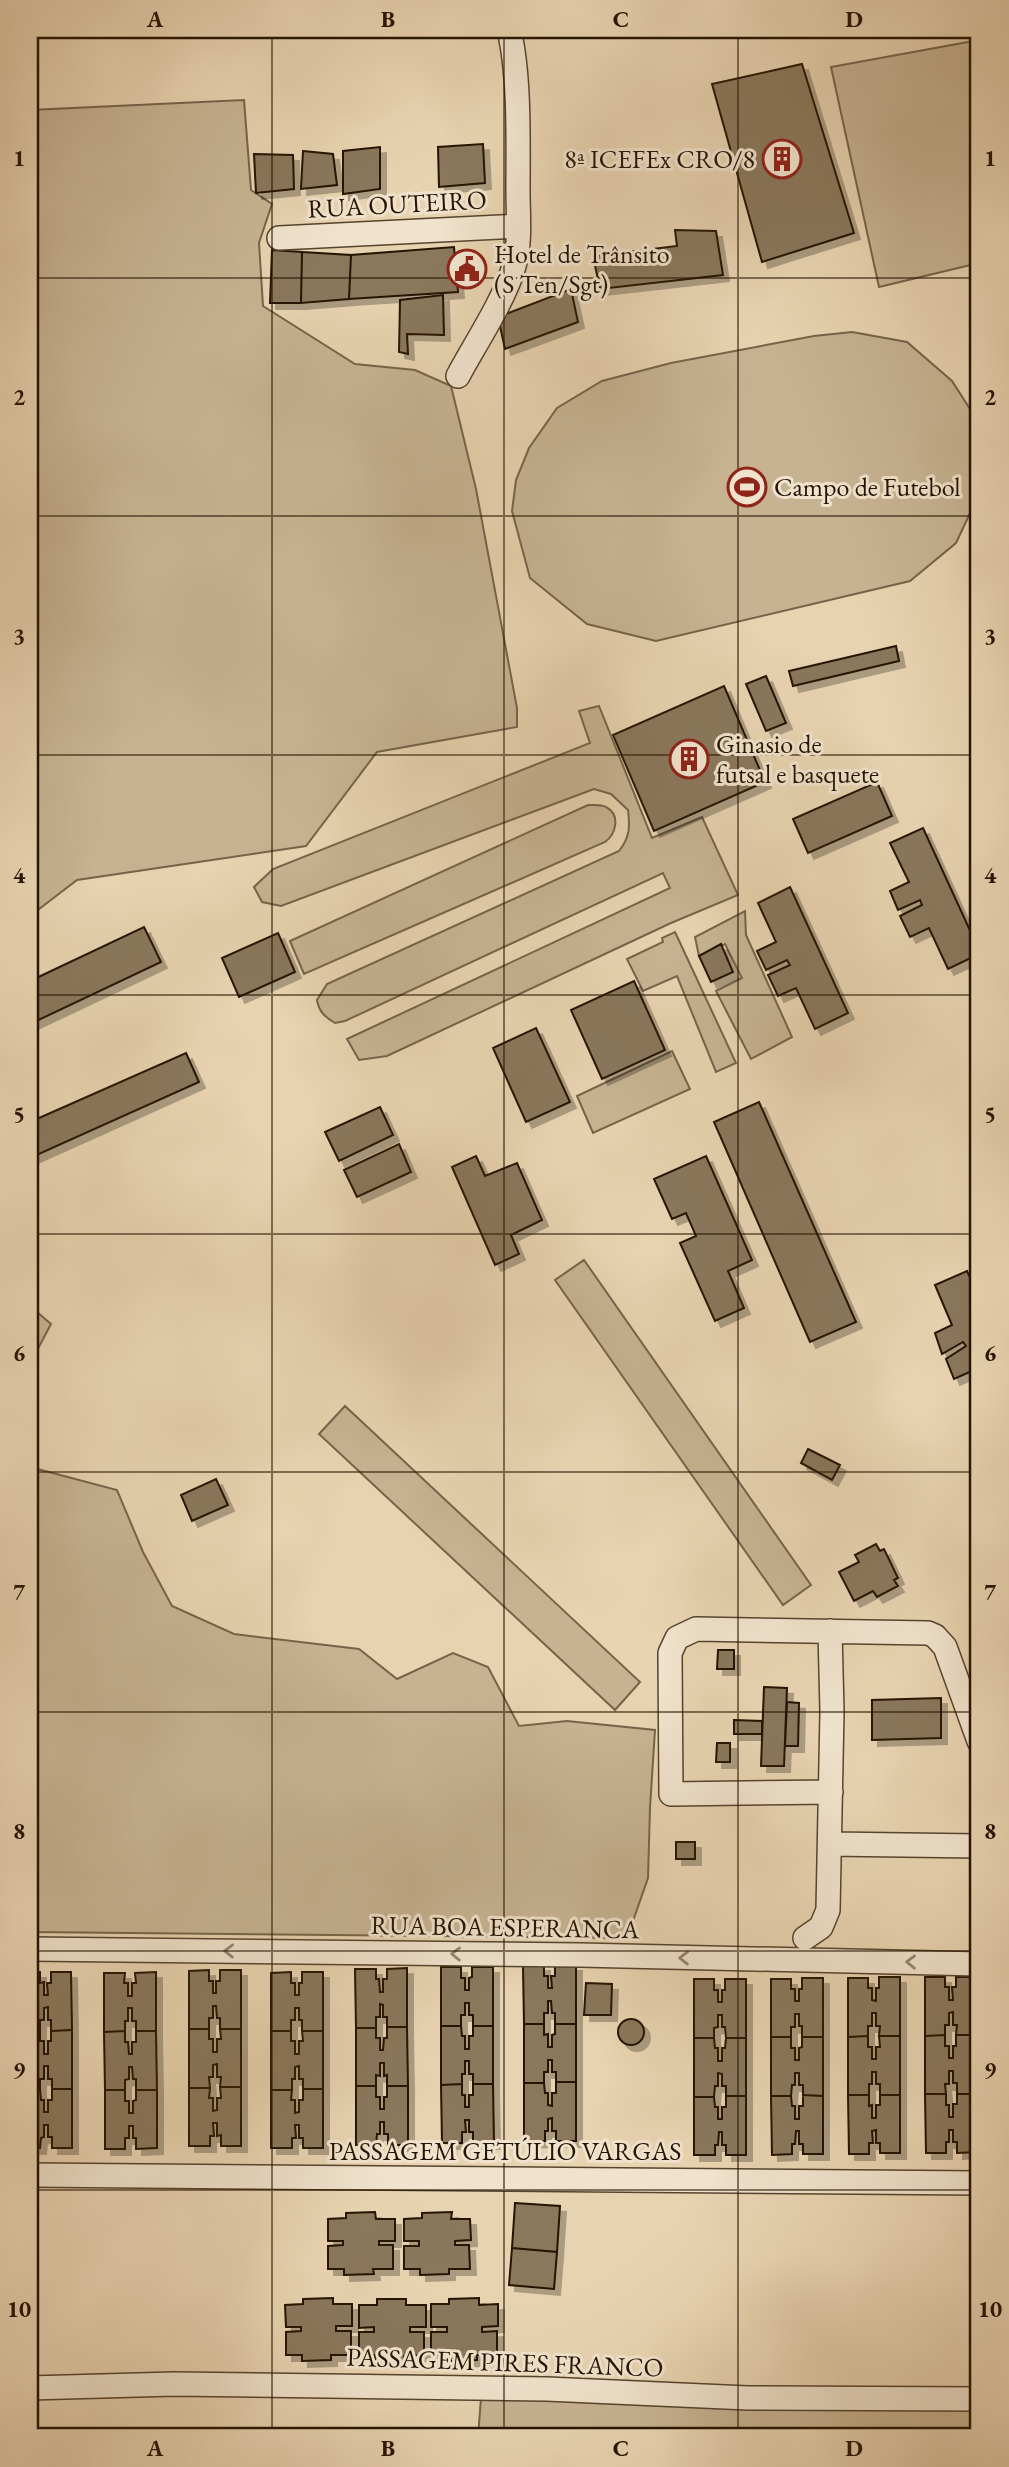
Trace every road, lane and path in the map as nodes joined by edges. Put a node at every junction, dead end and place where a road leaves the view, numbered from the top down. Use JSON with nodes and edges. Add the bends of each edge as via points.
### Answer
{"nodes":[{"id":1,"x":509,"y":30,"type":"edge"},
{"id":2,"x":518,"y":226,"type":"junction"},
{"id":3,"x":279,"y":239,"type":"dead end"},
{"id":4,"x":458,"y":376,"type":"dead end"},
{"id":5,"x":830,"y":1631,"type":"junction"},
{"id":6,"x":979,"y":1741,"type":"edge"},
{"id":7,"x":831,"y":1792,"type":"junction"},
{"id":8,"x":830,"y":1844,"type":"junction"},
{"id":9,"x":979,"y":1846,"type":"edge"},
{"id":10,"x":805,"y":1938,"type":"dead end"},
{"id":11,"x":30,"y":1949,"type":"edge"},
{"id":12,"x":979,"y":1964,"type":"edge"},
{"id":13,"x":30,"y":2175,"type":"edge"},
{"id":14,"x":979,"y":2183,"type":"edge"},
{"id":15,"x":30,"y":2388,"type":"edge"},
{"id":16,"x":979,"y":2399,"type":"edge"}],
"edges":[{"from":1,"to":2,"type":"street","via":[[518,146]]},
{"from":2,"to":3,"type":"street","name":"RUA OUTEIRO"},
{"from":2,"to":4,"type":"street","via":[[514,266]]},
{"from":5,"to":6,"type":"street","via":[[935,1636],[948,1653]]},
{"from":5,"to":7,"type":"street"},
{"from":5,"to":7,"type":"street","via":[[696,1629],[677,1638],[670,1653],[671,1794]]},
{"from":7,"to":8,"type":"street"},
{"from":8,"to":9,"type":"street"},
{"from":8,"to":10,"type":"street","via":[[828,1910],[821,1927]]},
{"from":12,"to":11,"type":"street","name":"RUA BOA ESPERANCA","one_way":true},
{"from":13,"to":14,"type":"street","name":"PASSAGEM GETÚLIO VARGAS"},
{"from":15,"to":16,"type":"street","name":"PASSAGEM PIRES FRANCO","via":[[174,2384]]}]}
